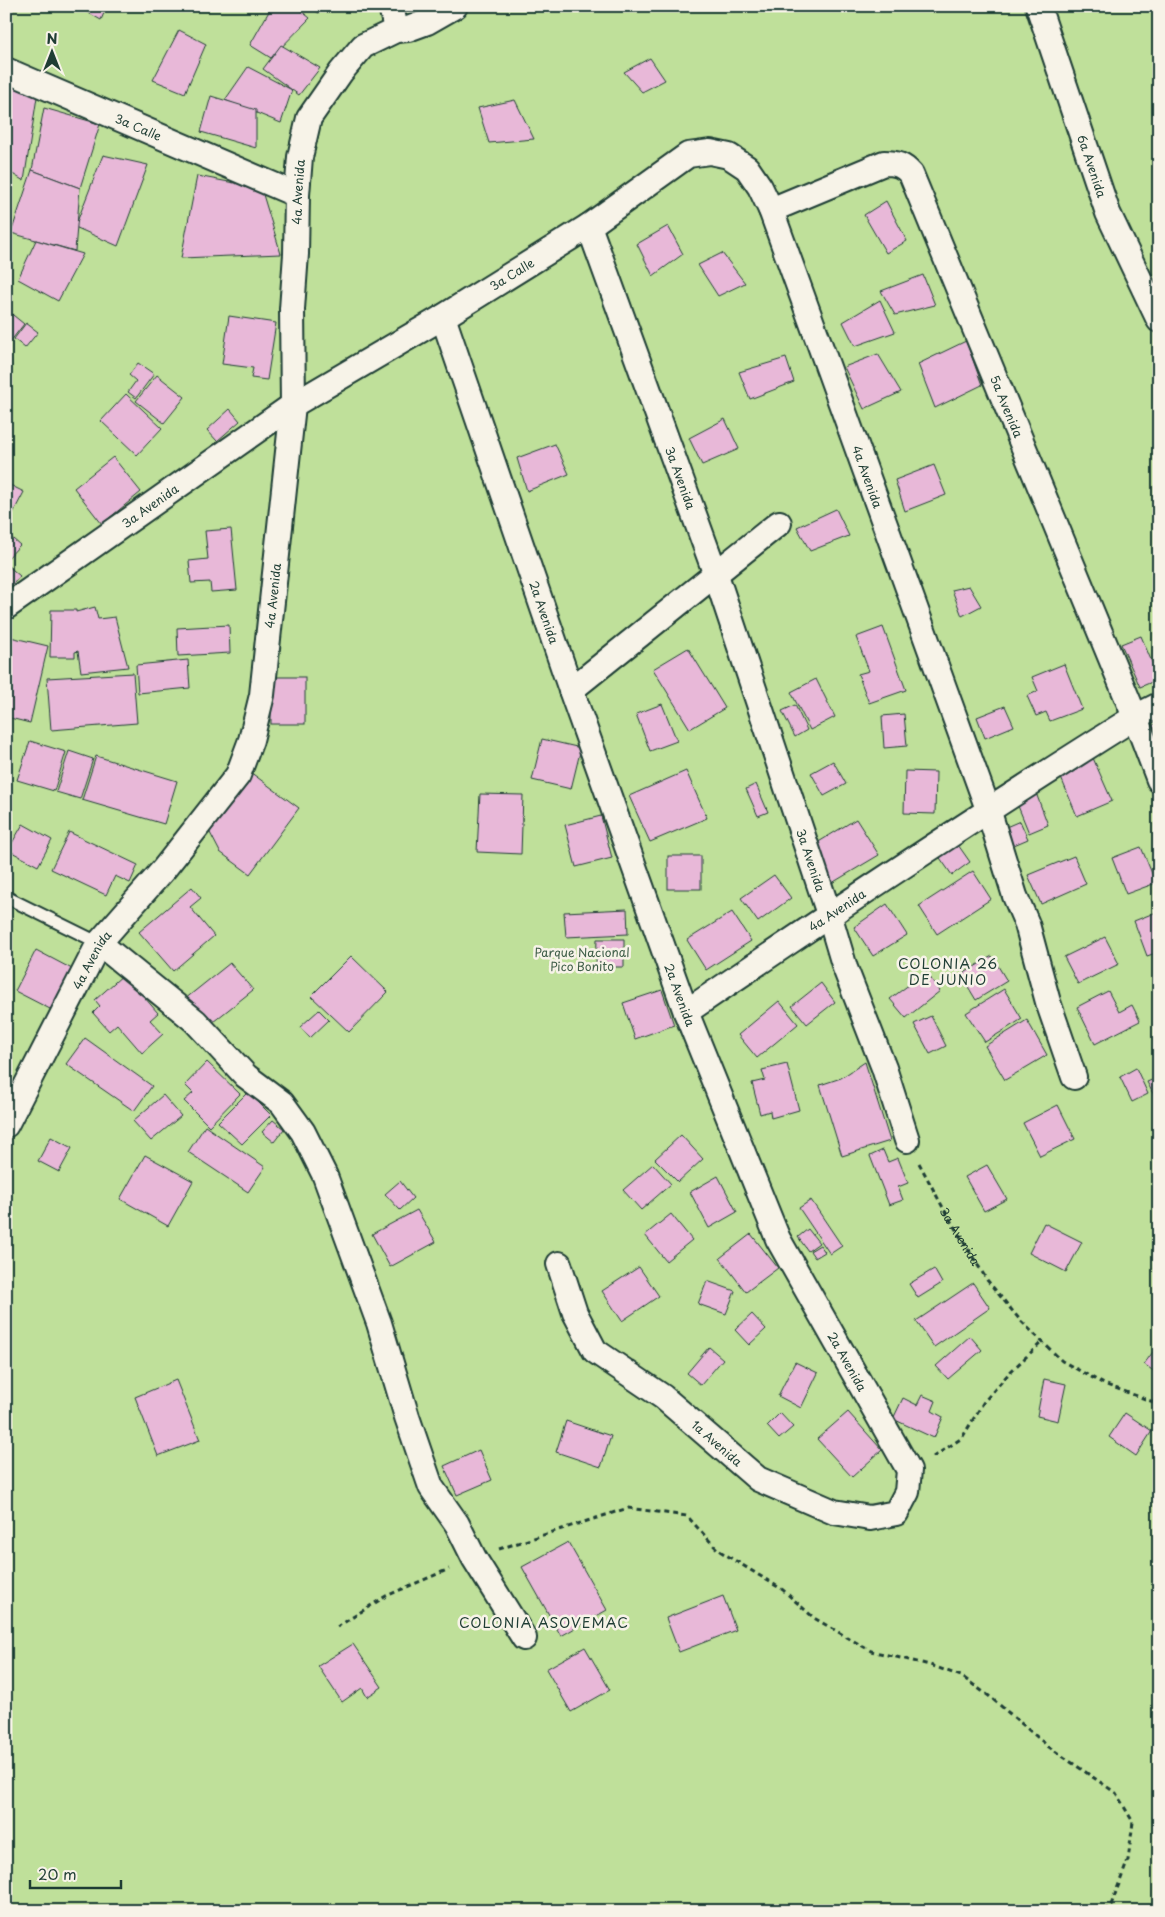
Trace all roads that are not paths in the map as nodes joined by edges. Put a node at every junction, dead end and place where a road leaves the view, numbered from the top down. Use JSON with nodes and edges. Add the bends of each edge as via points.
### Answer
{"nodes":[{"id":1,"x":391,"y":6,"type":"edge"},
{"id":2,"x":455,"y":6,"type":"edge"},
{"id":3,"x":1038,"y":6,"type":"edge"},
{"id":4,"x":396,"y":30,"type":"junction"},
{"id":5,"x":6,"y":70,"type":"edge"},
{"id":6,"x":729,"y":156,"type":"joint"},
{"id":7,"x":297,"y":195,"type":"junction"},
{"id":8,"x":771,"y":210,"type":"junction"},
{"id":9,"x":589,"y":226,"type":"junction"},
{"id":10,"x":443,"y":317,"type":"junction"},
{"id":11,"x":1159,"y":320,"type":"edge"},
{"id":12,"x":293,"y":405,"type":"junction"},
{"id":13,"x":780,"y":523,"type":"dead end"},
{"id":14,"x":716,"y":574,"type":"junction"},
{"id":15,"x":6,"y":607,"type":"edge"},
{"id":16,"x":571,"y":690,"type":"junction"},
{"id":17,"x":1159,"y":705,"type":"edge"},
{"id":18,"x":1135,"y":717,"type":"junction"},
{"id":19,"x":1159,"y":780,"type":"edge"},
{"id":20,"x":988,"y":809,"type":"junction"},
{"id":21,"x":6,"y":897,"type":"edge"},
{"id":22,"x":829,"y":914,"type":"junction"},
{"id":23,"x":99,"y":943,"type":"junction"},
{"id":24,"x":686,"y":1012,"type":"junction"},
{"id":25,"x":1074,"y":1076,"type":"dead end"},
{"id":26,"x":6,"y":1125,"type":"edge"},
{"id":27,"x":907,"y":1140,"type":"road end"},
{"id":28,"x":559,"y":1264,"type":"dead end"},
{"id":29,"x":908,"y":1470,"type":"joint"},
{"id":30,"x":524,"y":1638,"type":"dead end"}],
"edges":[{"from":1,"to":4,"type":"street"},
{"from":2,"to":4,"type":"street","name":"4a Avenida","via":[[427,22]]},
{"from":3,"to":11,"type":"street","name":"6a Avenida","via":[[1108,213]]},
{"from":4,"to":7,"type":"street","name":"4a Avenida","via":[[363,46],[309,118],[300,157]]},
{"from":5,"to":7,"type":"street","name":"3a Calle"},
{"from":6,"to":8,"type":"street","name":"4a Avenida","via":[[747,168]]},
{"from":6,"to":9,"type":"street","name":"3a Calle","via":[[710,152],[688,155]]},
{"from":7,"to":12,"type":"street","name":"4a Avenida","via":[[292,309]]},
{"from":8,"to":18,"type":"street","name":"5a Avenida","via":[[884,163],[895,163],[911,174]]},
{"from":8,"to":20,"type":"street","name":"4a Avenida"},
{"from":9,"to":10,"type":"street","name":"3a Calle"},
{"from":9,"to":14,"type":"street","name":"3a Avenida"},
{"from":10,"to":12,"type":"street","name":"3a Calle"},
{"from":10,"to":16,"type":"street","name":"2a Avenida"},
{"from":12,"to":15,"type":"street","name":"3a Avenida"},
{"from":12,"to":23,"type":"street","name":"4a Avenida","via":[[262,695],[251,740],[238,775],[164,869]]},
{"from":13,"to":14,"type":"street"},
{"from":14,"to":16,"type":"street"},
{"from":14,"to":22,"type":"street","name":"3a Avenida"},
{"from":16,"to":24,"type":"street","name":"2a Avenida"},
{"from":17,"to":18,"type":"street","name":"4a Avenida"},
{"from":18,"to":19,"type":"street","name":"5a Avenida"},
{"from":18,"to":20,"type":"street","name":"4a Avenida"},
{"from":20,"to":22,"type":"street","name":"4a Avenida"},
{"from":20,"to":25,"type":"street","name":"4a Avenida"},
{"from":21,"to":23,"type":"lane"},
{"from":22,"to":24,"type":"street","name":"4a Avenida"},
{"from":22,"to":27,"type":"street","name":"3a Avenida"},
{"from":23,"to":26,"type":"street","name":"4a Avenida"},
{"from":23,"to":30,"type":"street","via":[[195,1021],[246,1076],[282,1103],[303,1132],[325,1176],[376,1314],[431,1487],[457,1524],[474,1558]]},
{"from":24,"to":29,"type":"street","name":"2a Avenida","via":[[778,1239]]},
{"from":28,"to":29,"type":"street","name":"1a Avenida","via":[[575,1313],[595,1351],[663,1397],[758,1479],[834,1512],[870,1518],[896,1513],[907,1492]]}]}
